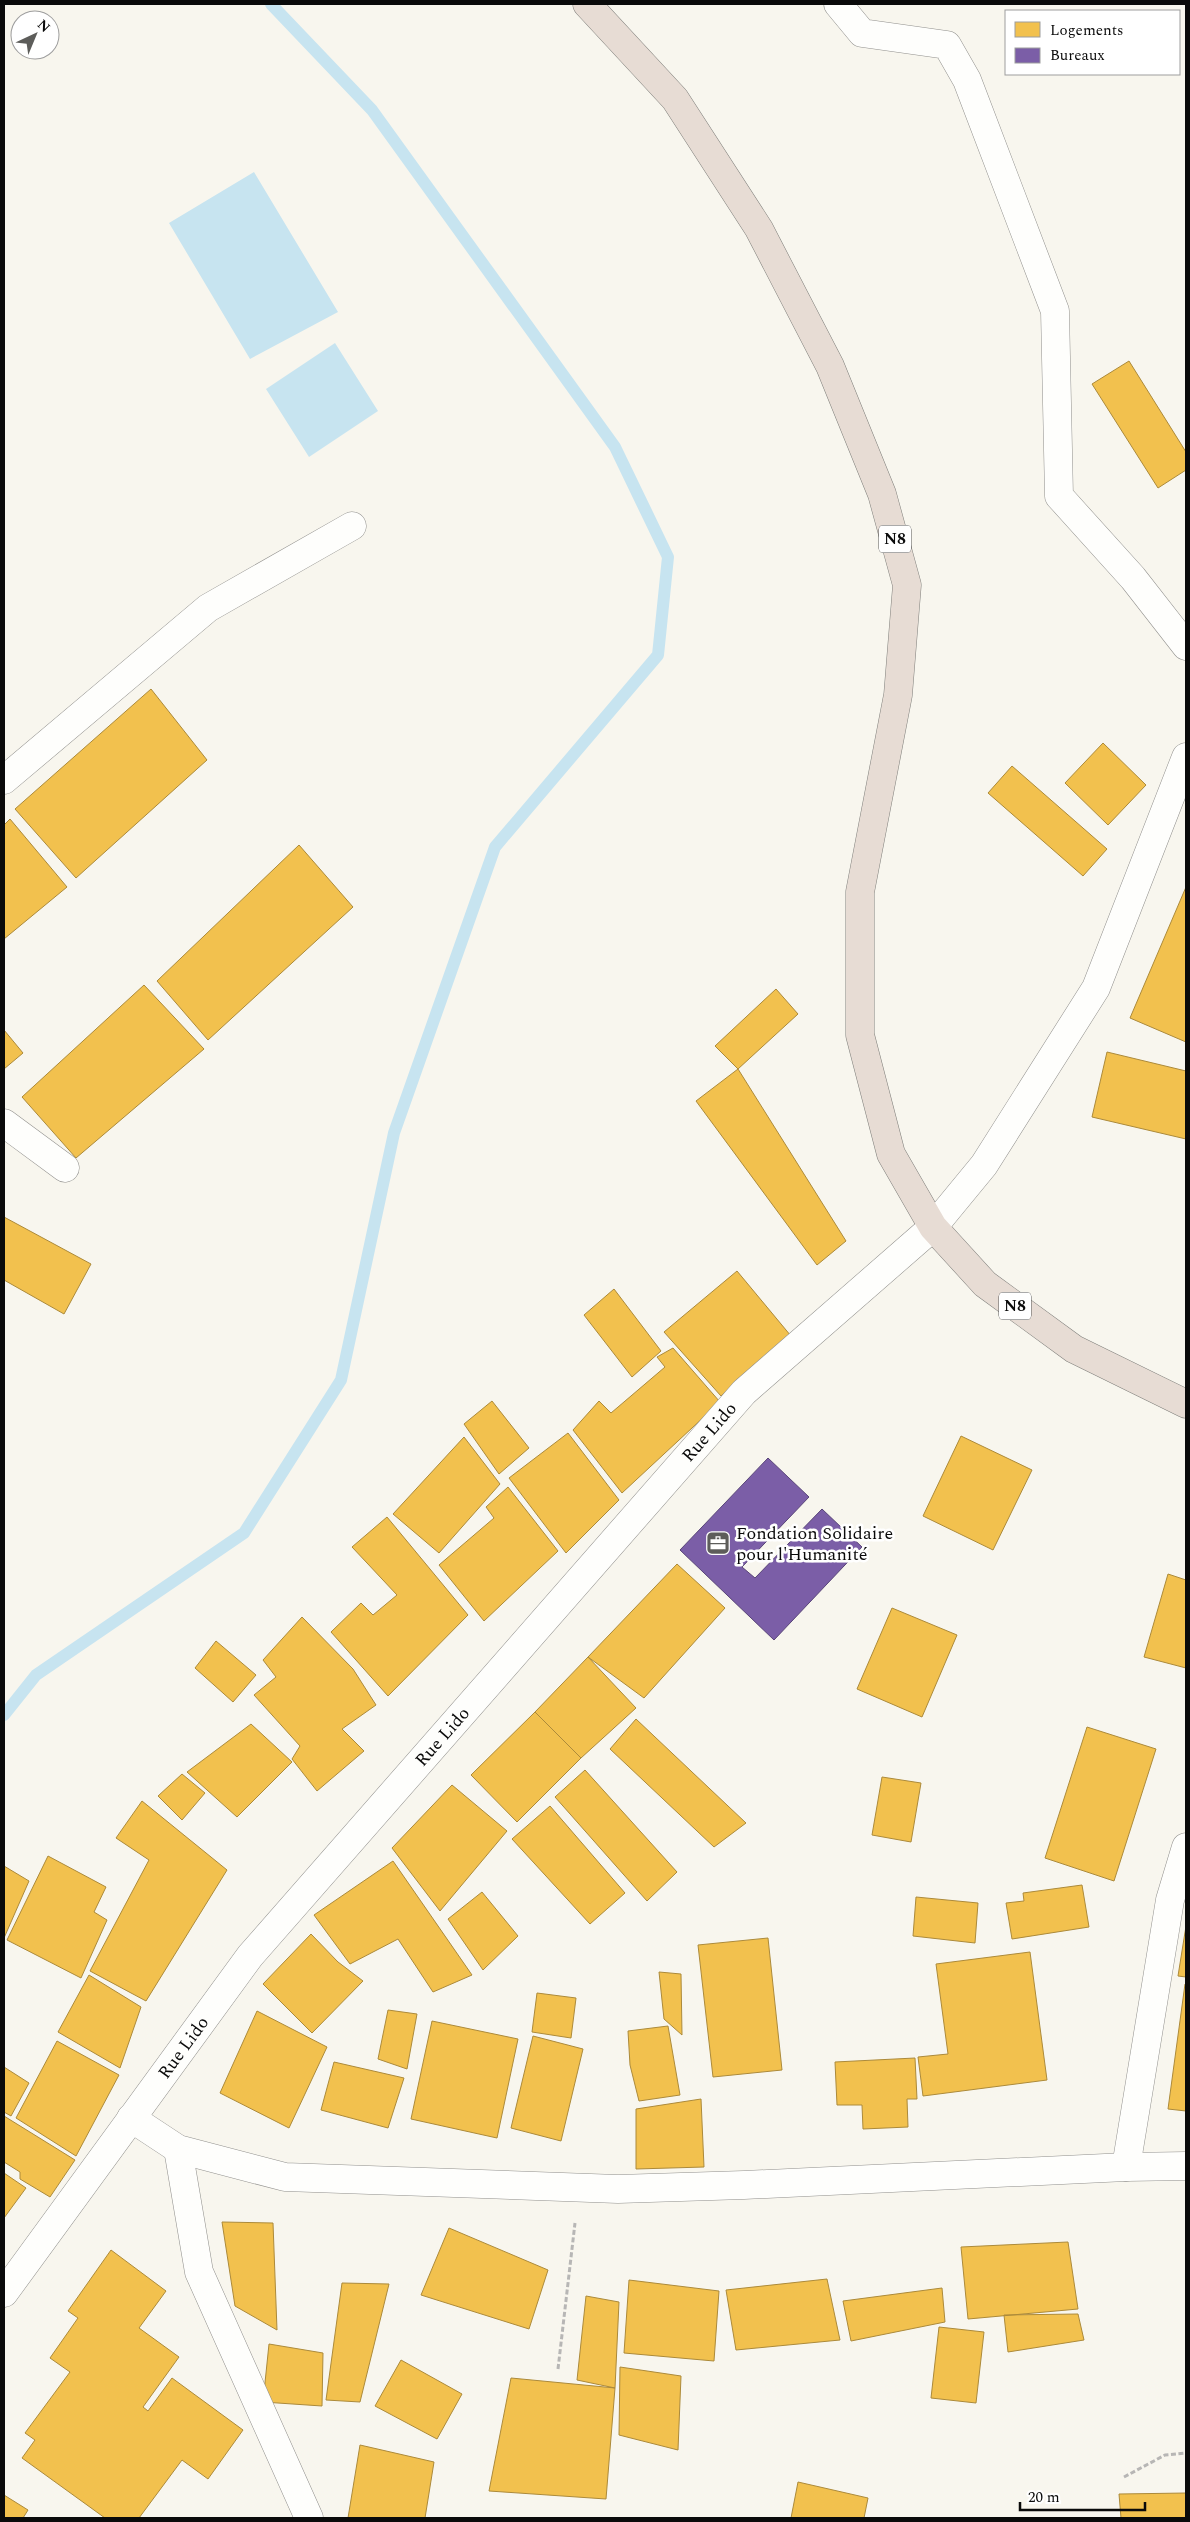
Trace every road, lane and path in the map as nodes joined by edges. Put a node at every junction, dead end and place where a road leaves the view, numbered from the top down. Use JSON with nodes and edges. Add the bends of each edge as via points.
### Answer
{"nodes":[{"id":1,"x":587,"y":4,"type":"edge"},
{"id":2,"x":838,"y":4,"type":"edge"},
{"id":3,"x":352,"y":526,"type":"dead end"},
{"id":4,"x":1186,"y":646,"type":"edge"},
{"id":5,"x":1186,"y":757,"type":"edge"},
{"id":6,"x":4,"y":780,"type":"edge"},
{"id":7,"x":4,"y":1123,"type":"edge"},
{"id":8,"x":65,"y":1168,"type":"dead end"},
{"id":9,"x":933,"y":1227,"type":"junction"},
{"id":10,"x":1186,"y":1404,"type":"edge"},
{"id":11,"x":1186,"y":1847,"type":"edge"},
{"id":12,"x":131,"y":2118,"type":"junction"},
{"id":13,"x":178,"y":2149,"type":"junction"},
{"id":14,"x":1186,"y":2166,"type":"edge"},
{"id":15,"x":1126,"y":2167,"type":"junction"},
{"id":16,"x":580,"y":2188,"type":"junction"},
{"id":17,"x":4,"y":2293,"type":"edge"},
{"id":18,"x":558,"y":2368,"type":"dead end"},
{"id":19,"x":1186,"y":2453,"type":"edge"},
{"id":20,"x":1124,"y":2476,"type":"dead end"},
{"id":21,"x":309,"y":2518,"type":"edge"}],
"edges":[{"from":1,"to":9,"type":"highway","number":"N8","via":[[675,99],[759,229],[830,366],[882,494],[907,585],[898,695],[860,892],[860,1035],[891,1154]]},
{"from":2,"to":4,"type":"street","via":[[862,33],[947,45],[967,80],[1055,311],[1059,496],[1133,578]]},
{"from":3,"to":6,"type":"street","via":[[208,608]]},
{"from":5,"to":9,"type":"street","name":"Rue Lido","via":[[1096,988],[984,1165]]},
{"from":7,"to":8,"type":"street"},
{"from":9,"to":10,"type":"highway","number":"N8","via":[[985,1284],[1074,1349]]},
{"from":9,"to":12,"type":"street","name":"Rue Lido","via":[[744,1392],[250,1956]]},
{"from":11,"to":15,"type":"street","via":[[1170,1900]]},
{"from":12,"to":13,"type":"street"},
{"from":12,"to":17,"type":"street","name":"Rue Lido"},
{"from":13,"to":16,"type":"street","via":[[285,2177]]},
{"from":13,"to":21,"type":"street","via":[[199,2272]]},
{"from":14,"to":15,"type":"street"},
{"from":15,"to":16,"type":"street","via":[[744,2186]]},
{"from":16,"to":18,"type":"path"},
{"from":19,"to":20,"type":"path","via":[[1165,2455]]}]}
